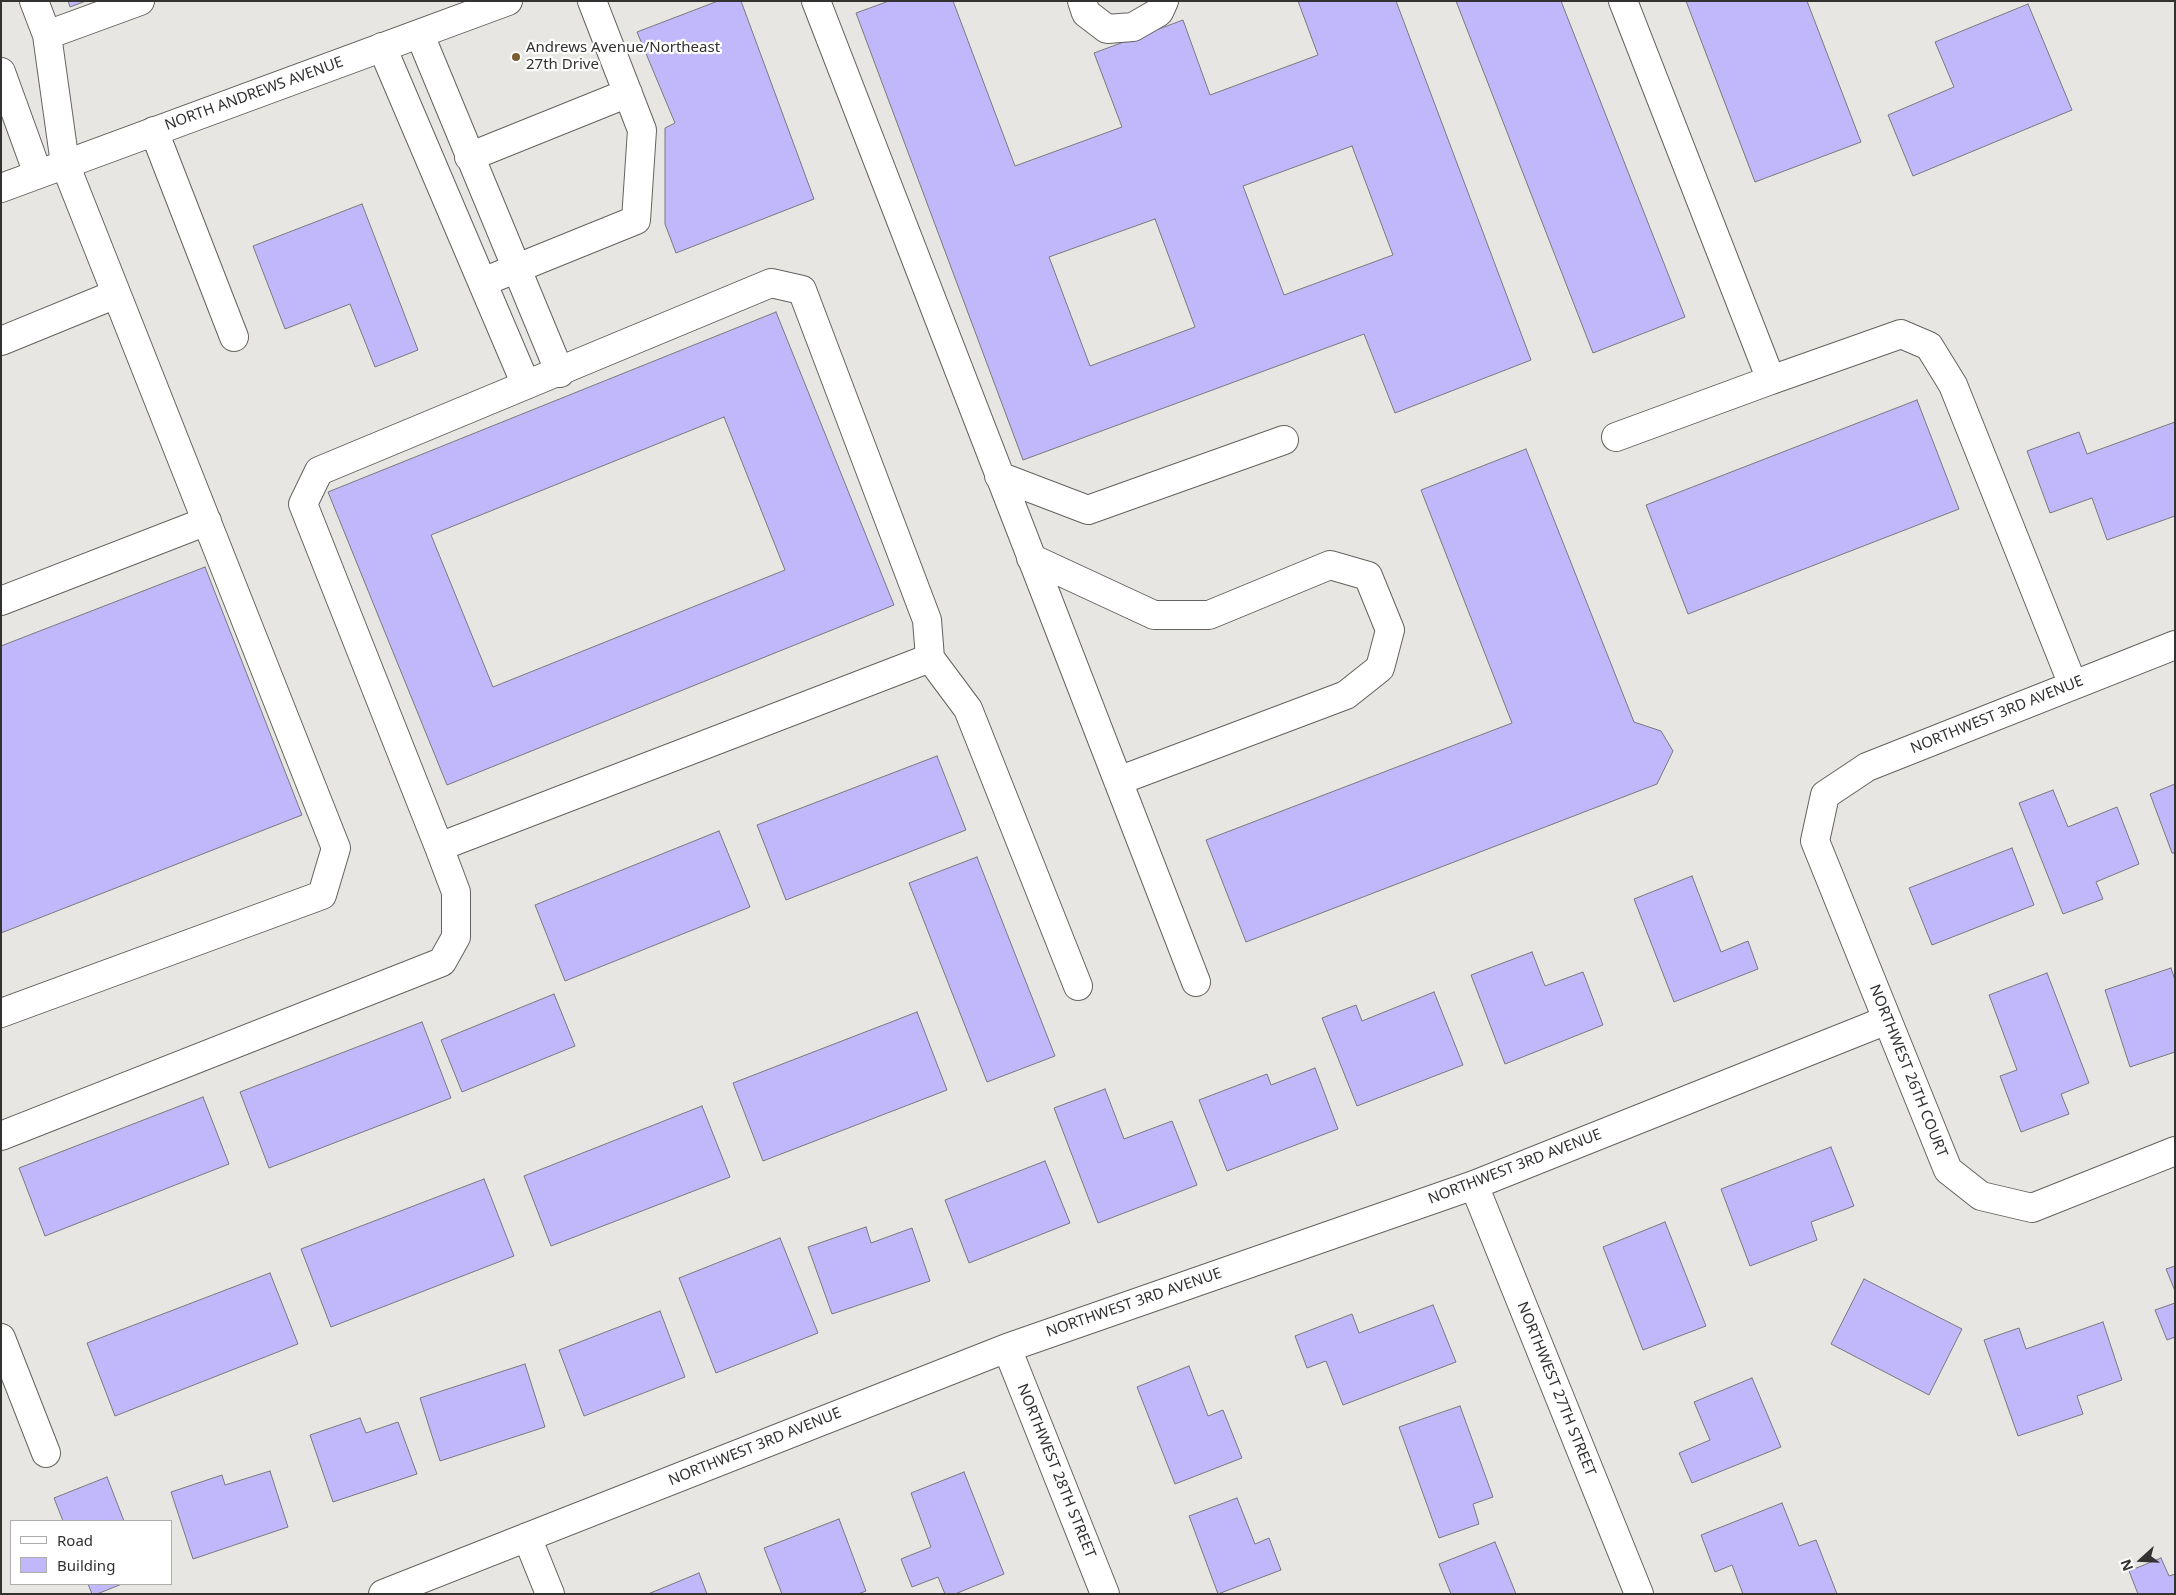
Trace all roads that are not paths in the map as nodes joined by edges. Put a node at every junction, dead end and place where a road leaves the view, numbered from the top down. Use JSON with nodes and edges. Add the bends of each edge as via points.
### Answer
{"nodes":[{"id":1,"x":34,"y":1,"type":"edge"},
{"id":2,"x":140,"y":1,"type":"edge"},
{"id":3,"x":592,"y":1,"type":"edge"},
{"id":4,"x":816,"y":1,"type":"edge"},
{"id":5,"x":1082,"y":1,"type":"edge"},
{"id":6,"x":1164,"y":1,"type":"edge"},
{"id":7,"x":1623,"y":1,"type":"edge"},
{"id":8,"x":494,"y":4,"type":"edge"},
{"id":9,"x":47,"y":35,"type":"junction"},
{"id":10,"x":420,"y":35,"type":"junction"},
{"id":11,"x":382,"y":47,"type":"junction"},
{"id":12,"x":1,"y":72,"type":"edge"},
{"id":13,"x":628,"y":93,"type":"junction"},
{"id":14,"x":154,"y":131,"type":"junction"},
{"id":15,"x":469,"y":157,"type":"junction"},
{"id":16,"x":65,"y":164,"type":"junction"},
{"id":17,"x":38,"y":174,"type":"junction"},
{"id":18,"x":1,"y":188,"type":"edge"},
{"id":19,"x":515,"y":269,"type":"junction"},
{"id":20,"x":483,"y":282,"type":"junction"},
{"id":21,"x":116,"y":294,"type":"junction"},
{"id":22,"x":234,"y":337,"type":"dead end"},
{"id":23,"x":1,"y":340,"type":"edge"},
{"id":24,"x":560,"y":373,"type":"junction"},
{"id":25,"x":1771,"y":380,"type":"junction"},
{"id":26,"x":526,"y":385,"type":"junction"},
{"id":27,"x":1616,"y":437,"type":"dead end"},
{"id":28,"x":1284,"y":440,"type":"dead end"},
{"id":29,"x":999,"y":476,"type":"junction"},
{"id":30,"x":207,"y":522,"type":"junction"},
{"id":31,"x":1031,"y":558,"type":"junction"},
{"id":32,"x":1,"y":601,"type":"edge"},
{"id":33,"x":2175,"y":645,"type":"edge"},
{"id":34,"x":930,"y":658,"type":"junction"},
{"id":35,"x":2073,"y":685,"type":"junction"},
{"id":36,"x":1118,"y":781,"type":"junction"},
{"id":37,"x":1824,"y":795,"type":"joint"},
{"id":38,"x":439,"y":847,"type":"junction"},
{"id":39,"x":1196,"y":982,"type":"dead end"},
{"id":40,"x":1078,"y":986,"type":"dead end"},
{"id":41,"x":1,"y":1013,"type":"edge"},
{"id":42,"x":1887,"y":1020,"type":"junction"},
{"id":43,"x":1,"y":1136,"type":"edge"},
{"id":44,"x":2175,"y":1151,"type":"edge"},
{"id":45,"x":1474,"y":1185,"type":"junction"},
{"id":46,"x":1,"y":1338,"type":"edge"},
{"id":47,"x":1007,"y":1348,"type":"junction"},
{"id":48,"x":46,"y":1453,"type":"dead end"},
{"id":49,"x":527,"y":1537,"type":"junction"},
{"id":50,"x":383,"y":1594,"type":"edge"},
{"id":51,"x":550,"y":1594,"type":"edge"},
{"id":52,"x":1105,"y":1594,"type":"edge"},
{"id":53,"x":1639,"y":1594,"type":"edge"}],
"edges":[{"from":1,"to":9,"type":"street"},
{"from":2,"to":9,"type":"street"},
{"from":3,"to":13,"type":"street"},
{"from":4,"to":29,"type":"street"},
{"from":5,"to":6,"type":"street","via":[[1086,13],[1107,29],[1133,27],[1160,12]]},
{"from":7,"to":25,"type":"street"},
{"from":8,"to":10,"type":"street","name":"NORTH ANDREWS AVENUE"},
{"from":9,"to":16,"type":"street"},
{"from":10,"to":11,"type":"street","name":"NORTH ANDREWS AVENUE"},
{"from":10,"to":15,"type":"street"},
{"from":11,"to":14,"type":"street","name":"NORTH ANDREWS AVENUE"},
{"from":11,"to":20,"type":"street"},
{"from":12,"to":17,"type":"street"},
{"from":13,"to":15,"type":"street"},
{"from":13,"to":19,"type":"street","via":[[642,130],[636,220]]},
{"from":14,"to":16,"type":"street","name":"NORTH ANDREWS AVENUE"},
{"from":14,"to":22,"type":"street"},
{"from":15,"to":19,"type":"street"},
{"from":16,"to":17,"type":"street","name":"NORTH ANDREWS AVENUE"},
{"from":16,"to":21,"type":"street"},
{"from":17,"to":18,"type":"street","name":"NORTH ANDREWS AVENUE"},
{"from":19,"to":20,"type":"street"},
{"from":19,"to":24,"type":"street"},
{"from":20,"to":26,"type":"street"},
{"from":21,"to":23,"type":"street"},
{"from":21,"to":30,"type":"street"},
{"from":24,"to":26,"type":"street"},
{"from":24,"to":34,"type":"street","via":[[770,283],[802,290],[927,620]]},
{"from":25,"to":27,"type":"street"},
{"from":25,"to":35,"type":"street","via":[[1901,334],[1929,346],[1953,385]]},
{"from":26,"to":38,"type":"street","via":[[319,471],[303,504]]},
{"from":28,"to":29,"type":"street","via":[[1088,510]]},
{"from":29,"to":31,"type":"street"},
{"from":30,"to":32,"type":"street"},
{"from":30,"to":41,"type":"street","via":[[336,848],[322,895]]},
{"from":31,"to":36,"type":"street"},
{"from":31,"to":36,"type":"street","via":[[1154,615],[1209,615],[1330,564],[1368,576],[1390,630],[1380,668],[1346,695]]},
{"from":33,"to":35,"type":"street","name":"NORTHWEST 3RD AVENUE"},
{"from":34,"to":38,"type":"street"},
{"from":34,"to":40,"type":"street","via":[[968,709]]},
{"from":35,"to":37,"type":"street","name":"NORTHWEST 3RD AVENUE","via":[[1867,767]]},
{"from":36,"to":39,"type":"street"},
{"from":37,"to":42,"type":"street","name":"NORTHWEST 26TH COURT","via":[[1815,841]]},
{"from":38,"to":43,"type":"street","via":[[456,892],[456,936],[442,962]]},
{"from":42,"to":44,"type":"street","name":"NORTHWEST 26TH COURT","via":[[1948,1170],[1981,1196],[2032,1208]]},
{"from":42,"to":45,"type":"street","name":"NORTHWEST 3RD AVENUE"},
{"from":45,"to":47,"type":"street","name":"NORTHWEST 3RD AVENUE"},
{"from":45,"to":53,"type":"street","name":"NORTHWEST 27TH STREET"},
{"from":46,"to":48,"type":"street"},
{"from":47,"to":49,"type":"street","name":"NORTHWEST 3RD AVENUE"},
{"from":47,"to":52,"type":"street","name":"NORTHWEST 28TH STREET"},
{"from":49,"to":50,"type":"street","name":"NORTHWEST 3RD AVENUE"},
{"from":49,"to":51,"type":"street"}]}
